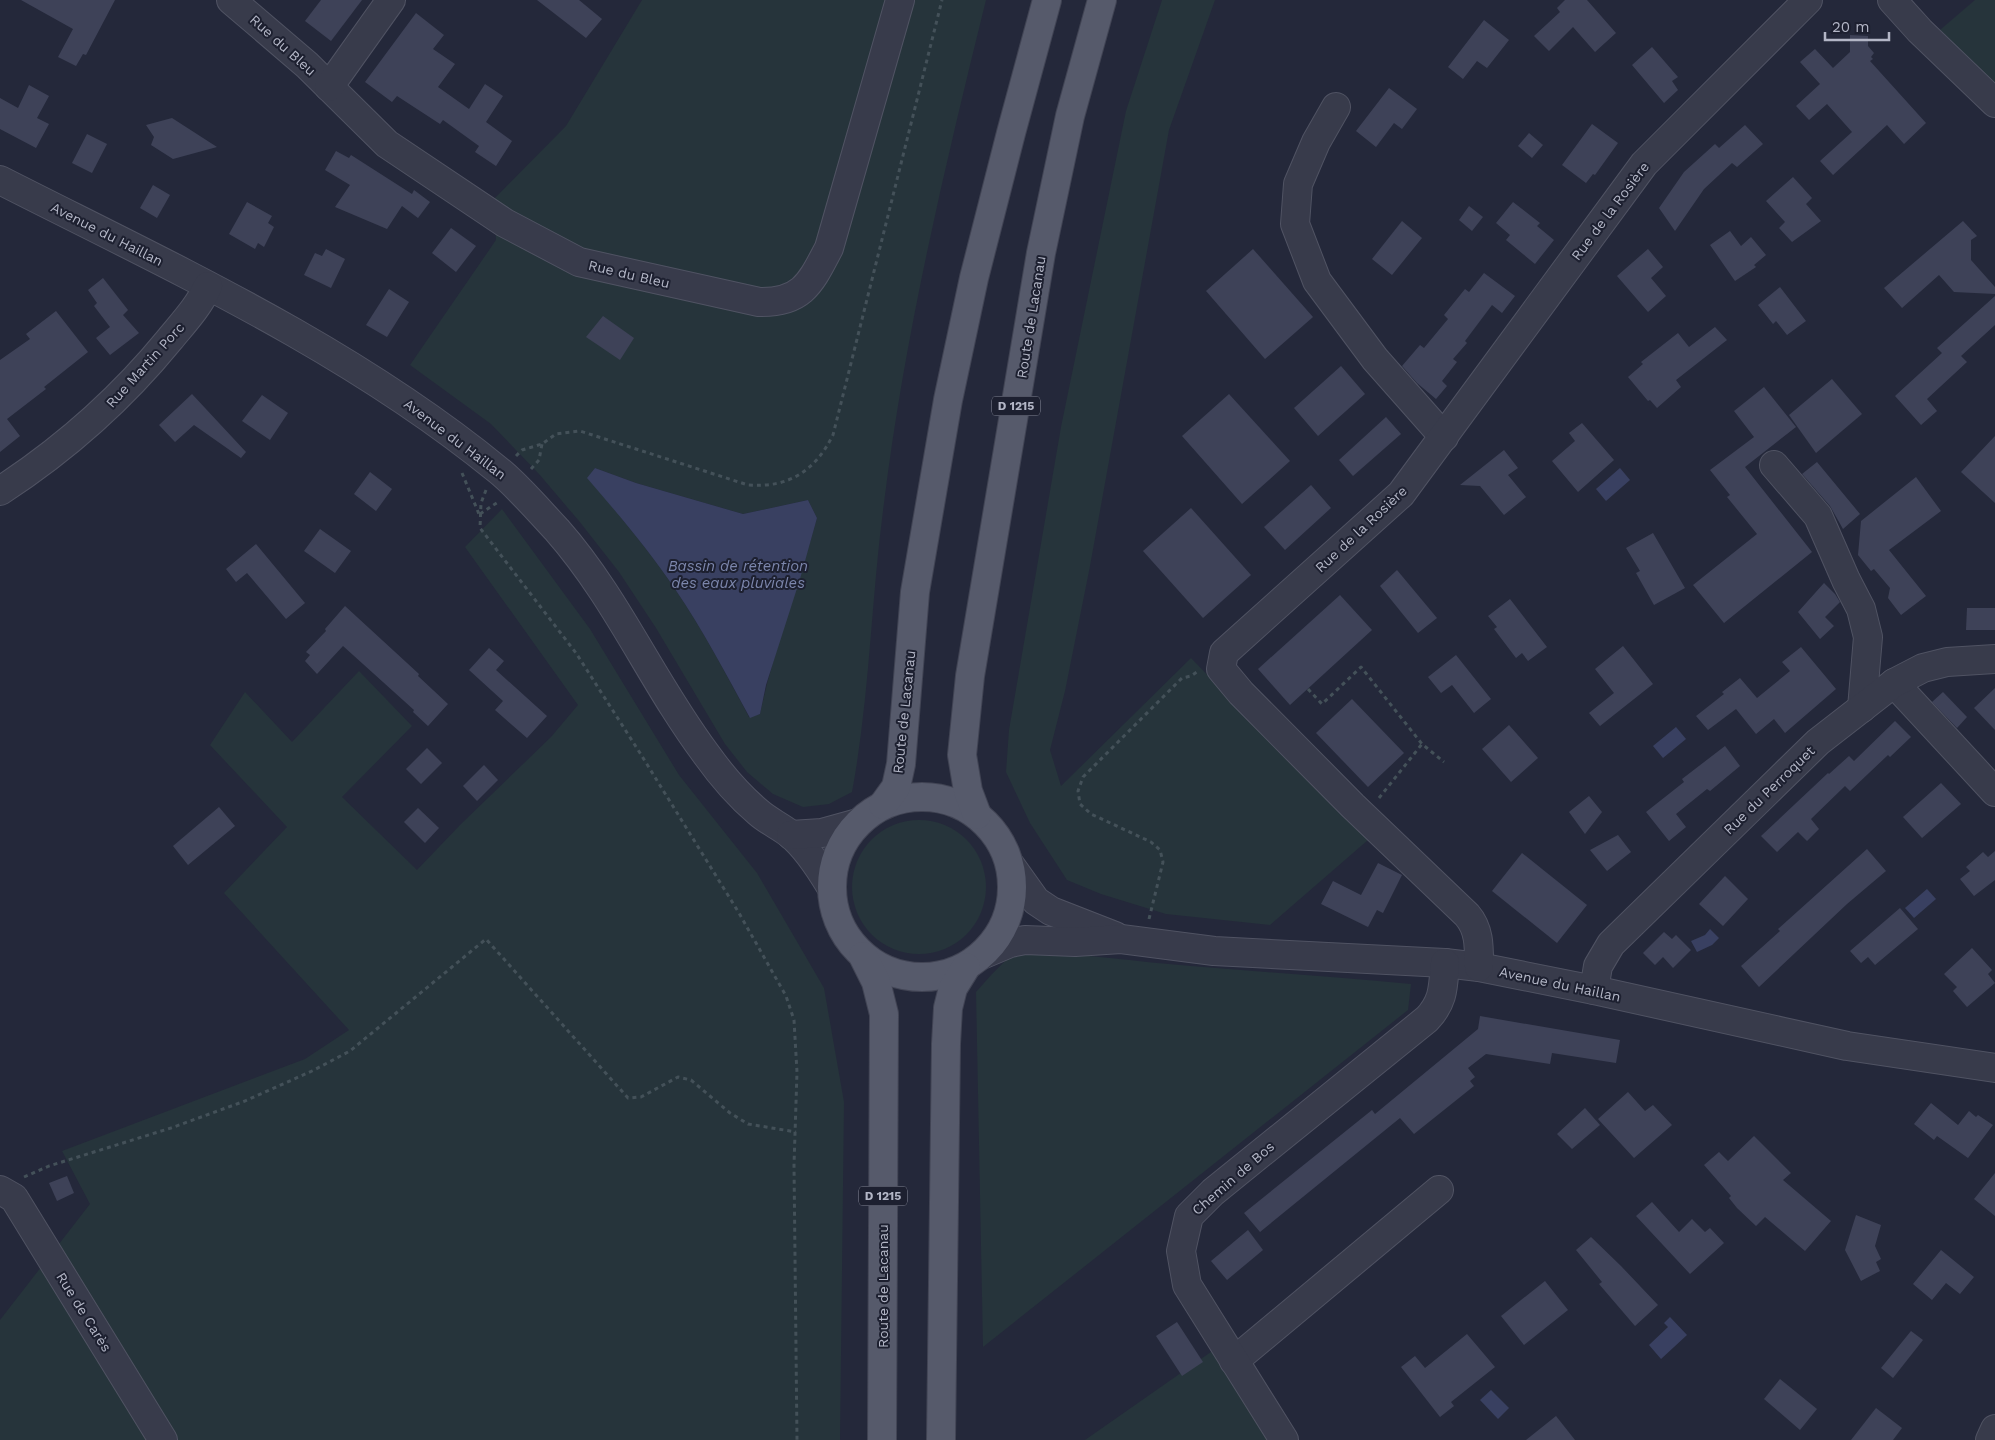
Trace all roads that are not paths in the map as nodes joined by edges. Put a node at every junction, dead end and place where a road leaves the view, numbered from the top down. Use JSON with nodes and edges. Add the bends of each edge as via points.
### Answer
{"nodes":[{"id":1,"x":232,"y":0,"type":"edge"},
{"id":2,"x":391,"y":0,"type":"edge"},
{"id":3,"x":900,"y":0,"type":"edge"},
{"id":4,"x":1047,"y":0,"type":"edge"},
{"id":5,"x":1102,"y":0,"type":"edge"},
{"id":6,"x":1808,"y":0,"type":"edge"},
{"id":7,"x":1892,"y":0,"type":"edge"},
{"id":8,"x":329,"y":87,"type":"junction"},
{"id":9,"x":1995,"y":103,"type":"edge"},
{"id":10,"x":1336,"y":107,"type":"dead end"},
{"id":11,"x":0,"y":180,"type":"edge"},
{"id":12,"x":208,"y":286,"type":"junction"},
{"id":13,"x":1444,"y":437,"type":"junction"},
{"id":14,"x":1774,"y":465,"type":"dead end"},
{"id":15,"x":0,"y":491,"type":"edge"},
{"id":16,"x":1995,"y":659,"type":"edge"},
{"id":17,"x":1894,"y":683,"type":"junction"},
{"id":18,"x":1862,"y":708,"type":"junction"},
{"id":19,"x":1995,"y":792,"type":"edge"},
{"id":20,"x":883,"y":805,"type":"junction"},
{"id":21,"x":977,"y":815,"type":"junction"},
{"id":22,"x":858,"y":823,"type":"junction"},
{"id":23,"x":791,"y":835,"type":"junction"},
{"id":24,"x":1011,"y":866,"type":"junction"},
{"id":25,"x":831,"y":887,"type":"junction"},
{"id":26,"x":1133,"y":940,"type":"junction"},
{"id":27,"x":863,"y":956,"type":"junction"},
{"id":28,"x":975,"y":960,"type":"junction"},
{"id":29,"x":1446,"y":963,"type":"junction"},
{"id":30,"x":1479,"y":967,"type":"junction"},
{"id":31,"x":1594,"y":990,"type":"junction"},
{"id":32,"x":1995,"y":1068,"type":"edge"},
{"id":33,"x":8,"y":1185,"type":"edge"},
{"id":34,"x":1439,"y":1190,"type":"dead end"},
{"id":35,"x":1234,"y":1361,"type":"junction"},
{"id":36,"x":1995,"y":1429,"type":"edge"},
{"id":37,"x":163,"y":1440,"type":"edge"},
{"id":38,"x":882,"y":1440,"type":"edge"},
{"id":39,"x":941,"y":1440,"type":"edge"},
{"id":40,"x":1284,"y":1440,"type":"edge"},
{"id":41,"x":1990,"y":1440,"type":"edge"}],
"edges":[{"from":1,"to":8,"type":"street","name":"Rue du Bleu"},
{"from":2,"to":8,"type":"street"},
{"from":3,"to":8,"type":"street","name":"Rue du Bleu","via":[[829,248],[812,280],[798,295],[777,303],[738,298],[579,262],[504,223],[387,144]]},
{"from":4,"to":20,"type":"main road","name":"Route de Lacanau","via":[[974,278],[948,400],[915,592],[901,764],[896,787]]},
{"from":5,"to":21,"type":"main road","name":"Route de Lacanau","number":"D 1215","via":[[1070,116],[1041,253],[970,676],[962,755],[968,790]]},
{"from":6,"to":13,"type":"street","name":"Rue de la Rosière","via":[[1644,164]]},
{"from":7,"to":9,"type":"street"},
{"from":10,"to":13,"type":"street","via":[[1298,184],[1295,224],[1317,281],[1376,360]]},
{"from":11,"to":12,"type":"street","name":"Avenue du Haillan"},
{"from":12,"to":15,"type":"street","name":"Rue Martin Porc","via":[[202,300],[115,402],[72,439]]},
{"from":12,"to":23,"type":"street","name":"Avenue du Haillan","via":[[311,342],[414,407],[500,472],[558,531],[591,574],[704,753],[757,812]]},
{"from":13,"to":30,"type":"street","name":"Rue de la Rosière","via":[[1402,494],[1224,653],[1221,669],[1353,806],[1467,915],[1474,924],[1479,942]]},
{"from":14,"to":18,"type":"street","via":[[1818,516],[1861,609],[1868,637]]},
{"from":16,"to":17,"type":"street","name":"Rue du Perroquet","via":[[1946,662],[1922,668]]},
{"from":17,"to":18,"type":"street","name":"Rue du Perroquet"},
{"from":17,"to":19,"type":"street"},
{"from":18,"to":31,"type":"street","name":"Rue du Perroquet","via":[[1818,742],[1611,944],[1598,966]]},
{"from":20,"to":21,"type":"main road","via":[[907,798],[932,797],[956,803]]},
{"from":20,"to":22,"type":"main road"},
{"from":21,"to":24,"type":"main road","via":[[998,838]]},
{"from":22,"to":23,"type":"street","via":[[822,833]]},
{"from":22,"to":25,"type":"main road","via":[[843,842],[834,864]]},
{"from":23,"to":25,"type":"street","name":"Avenue du Haillan"},
{"from":24,"to":26,"type":"street","name":"Avenue du Haillan","via":[[1036,901],[1051,911]]},
{"from":24,"to":28,"type":"main road","via":[[1013,890],[1009,914],[1000,936]]},
{"from":25,"to":27,"type":"main road","via":[[835,913],[842,929]]},
{"from":26,"to":28,"type":"street","name":"Avenue du Haillan","via":[[1025,940],[1010,943]]},
{"from":26,"to":29,"type":"street","name":"Avenue du Haillan","via":[[1214,951]]},
{"from":27,"to":28,"type":"main road","via":[[887,971],[913,977],[940,976]]},
{"from":27,"to":38,"type":"main road","name":"Route de Lacanau","number":"D 1215","via":[[876,982],[884,1014]]},
{"from":28,"to":39,"type":"main road","via":[[953,988],[948,1008]]},
{"from":29,"to":30,"type":"street","name":"Avenue du Haillan"},
{"from":29,"to":35,"type":"street","name":"Chemin de Bos","via":[[1443,995],[1427,1020],[1212,1192],[1189,1216],[1181,1251],[1187,1286]]},
{"from":30,"to":31,"type":"street","name":"Avenue du Haillan"},
{"from":31,"to":32,"type":"street","name":"Avenue du Haillan","via":[[1847,1046]]},
{"from":33,"to":37,"type":"street","name":"Rue de Carès"},
{"from":34,"to":35,"type":"street"},
{"from":35,"to":40,"type":"street","name":"Chemin de Bos"},
{"from":36,"to":41,"type":"street"}]}
